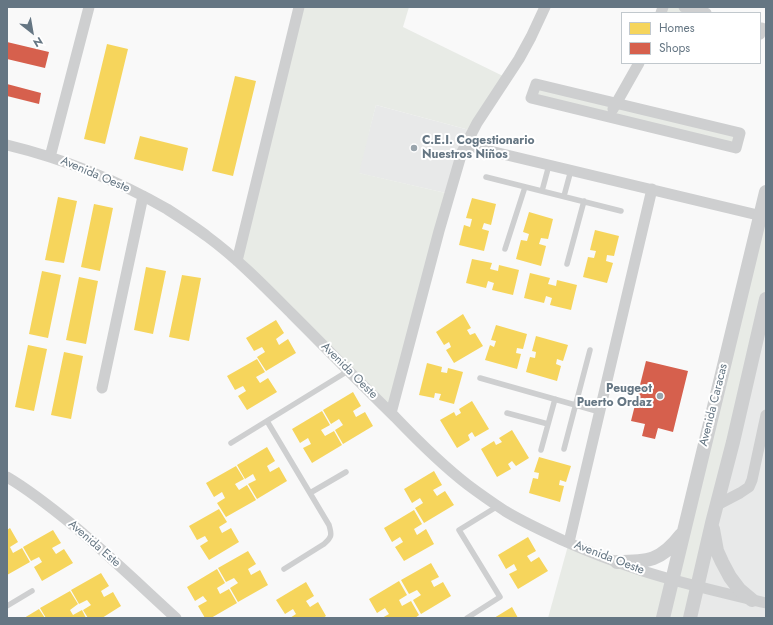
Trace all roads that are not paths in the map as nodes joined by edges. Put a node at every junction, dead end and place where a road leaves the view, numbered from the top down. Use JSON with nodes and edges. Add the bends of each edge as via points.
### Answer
{"nodes":[{"id":1,"x":89,"y":7,"type":"edge"},
{"id":2,"x":299,"y":7,"type":"edge"},
{"id":3,"x":545,"y":7,"type":"edge"},
{"id":4,"x":684,"y":7,"type":"edge"},
{"id":5,"x":702,"y":12,"type":"edge"},
{"id":6,"x":638,"y":64,"type":"edge"},
{"id":7,"x":616,"y":103,"type":"junction"},
{"id":8,"x":609,"y":116,"type":"junction"},
{"id":9,"x":7,"y":145,"type":"edge"},
{"id":10,"x":465,"y":145,"type":"junction"},
{"id":11,"x":50,"y":157,"type":"junction"},
{"id":12,"x":549,"y":165,"type":"junction"},
{"id":13,"x":571,"y":170,"type":"junction"},
{"id":14,"x":486,"y":177,"type":"dead end"},
{"id":15,"x":525,"y":187,"type":"junction"},
{"id":16,"x":652,"y":189,"type":"junction"},
{"id":17,"x":542,"y":191,"type":"junction"},
{"id":18,"x":766,"y":192,"type":"edge"},
{"id":19,"x":143,"y":196,"type":"junction"},
{"id":20,"x":564,"y":196,"type":"junction"},
{"id":21,"x":584,"y":202,"type":"junction"},
{"id":22,"x":622,"y":211,"type":"dead end"},
{"id":23,"x":763,"y":216,"type":"edge"},
{"id":24,"x":505,"y":248,"type":"dead end"},
{"id":25,"x":237,"y":261,"type":"junction"},
{"id":26,"x":567,"y":264,"type":"dead end"},
{"id":27,"x":766,"y":299,"type":"edge"},
{"id":28,"x":590,"y":350,"type":"dead end"},
{"id":29,"x":348,"y":371,"type":"junction"},
{"id":30,"x":480,"y":378,"type":"dead end"},
{"id":31,"x":102,"y":388,"type":"dead end"},
{"id":32,"x":555,"y":399,"type":"junction"},
{"id":33,"x":576,"y":405,"type":"junction"},
{"id":34,"x":600,"y":412,"type":"junction"},
{"id":35,"x":391,"y":413,"type":"junction"},
{"id":36,"x":507,"y":414,"type":"dead end"},
{"id":37,"x":766,"y":415,"type":"edge"},
{"id":38,"x":267,"y":421,"type":"junction"},
{"id":39,"x":548,"y":424,"type":"junction"},
{"id":40,"x":230,"y":443,"type":"dead end"},
{"id":41,"x":564,"y":449,"type":"dead end"},
{"id":42,"x":541,"y":450,"type":"dead end"},
{"id":43,"x":346,"y":472,"type":"dead end"},
{"id":44,"x":7,"y":477,"type":"edge"},
{"id":45,"x":310,"y":493,"type":"junction"},
{"id":46,"x":717,"y":505,"type":"junction"},
{"id":47,"x":498,"y":506,"type":"junction"},
{"id":48,"x":712,"y":523,"type":"junction"},
{"id":49,"x":684,"y":532,"type":"junction"},
{"id":50,"x":569,"y":542,"type":"junction"},
{"id":51,"x":617,"y":562,"type":"junction"},
{"id":52,"x":284,"y":569,"type":"dead end"},
{"id":53,"x":672,"y":580,"type":"junction"},
{"id":54,"x":698,"y":586,"type":"junction"},
{"id":55,"x":32,"y":590,"type":"dead end"},
{"id":56,"x":752,"y":600,"type":"junction"},
{"id":57,"x":766,"y":603,"type":"edge"},
{"id":58,"x":7,"y":606,"type":"edge"},
{"id":59,"x":693,"y":615,"type":"edge"},
{"id":60,"x":176,"y":618,"type":"edge"},
{"id":61,"x":467,"y":618,"type":"edge"},
{"id":62,"x":663,"y":618,"type":"edge"}],
"edges":[{"from":1,"to":11,"type":"street"},
{"from":2,"to":25,"type":"street"},
{"from":3,"to":10,"type":"street","via":[[519,59]]},
{"from":4,"to":5,"type":"street"},
{"from":6,"to":7,"type":"street"},
{"from":7,"to":8,"type":"street"},
{"from":7,"to":8,"type":"street","via":[[536,84],[531,98]]},
{"from":7,"to":8,"type":"street","via":[[740,133],[736,148]]},
{"from":9,"to":11,"type":"street","name":"Avenida Oeste"},
{"from":10,"to":12,"type":"street"},
{"from":10,"to":35,"type":"street","via":[[439,231]]},
{"from":11,"to":19,"type":"street","name":"Avenida Oeste","via":[[102,176]]},
{"from":12,"to":13,"type":"street"},
{"from":12,"to":17,"type":"lane"},
{"from":13,"to":16,"type":"street"},
{"from":13,"to":20,"type":"lane"},
{"from":14,"to":15,"type":"lane"},
{"from":15,"to":17,"type":"lane"},
{"from":15,"to":24,"type":"lane"},
{"from":16,"to":23,"type":"street"},
{"from":16,"to":34,"type":"street"},
{"from":17,"to":20,"type":"lane"},
{"from":18,"to":23,"type":"street","name":"Avenida Caracas"},
{"from":19,"to":25,"type":"street","name":"Avenida Oeste","via":[[208,236]]},
{"from":19,"to":31,"type":"street"},
{"from":20,"to":21,"type":"lane"},
{"from":21,"to":22,"type":"lane"},
{"from":21,"to":26,"type":"lane"},
{"from":23,"to":49,"type":"street","name":"Avenida Caracas"},
{"from":25,"to":29,"type":"street","name":"Avenida Oeste"},
{"from":27,"to":46,"type":"street"},
{"from":28,"to":33,"type":"lane"},
{"from":29,"to":35,"type":"street","name":"Avenida Oeste"},
{"from":29,"to":38,"type":"lane"},
{"from":30,"to":32,"type":"lane"},
{"from":32,"to":33,"type":"lane"},
{"from":32,"to":39,"type":"lane"},
{"from":33,"to":34,"type":"lane"},
{"from":33,"to":41,"type":"lane"},
{"from":34,"to":50,"type":"street"},
{"from":35,"to":47,"type":"street","name":"Avenida Oeste","via":[[455,475]]},
{"from":36,"to":39,"type":"lane"},
{"from":37,"to":46,"type":"street","via":[[749,487]]},
{"from":38,"to":40,"type":"lane"},
{"from":38,"to":45,"type":"lane"},
{"from":39,"to":42,"type":"lane"},
{"from":43,"to":45,"type":"lane"},
{"from":44,"to":60,"type":"street","name":"Avenida Este","via":[[30,491],[72,524]]},
{"from":45,"to":52,"type":"lane","via":[[330,525],[330,539]]},
{"from":46,"to":48,"type":"street"},
{"from":47,"to":50,"type":"street","name":"Avenida Oeste","via":[[525,522]]},
{"from":47,"to":61,"type":"lane","via":[[459,530],[500,597]]},
{"from":48,"to":54,"type":"street"},
{"from":48,"to":56,"type":"street","via":[[717,551],[722,562],[739,589]]},
{"from":49,"to":51,"type":"street","via":[[663,554],[651,560]]},
{"from":49,"to":53,"type":"street","name":"Avenida Caracas"},
{"from":50,"to":51,"type":"street","name":"Avenida Oeste"},
{"from":51,"to":53,"type":"street","name":"Avenida Oeste"},
{"from":53,"to":54,"type":"street","name":"Avenida Oeste"},
{"from":53,"to":62,"type":"street","name":"Avenida Caracas"},
{"from":54,"to":56,"type":"street","name":"Avenida Oeste"},
{"from":54,"to":59,"type":"street"},
{"from":55,"to":58,"type":"lane"},
{"from":56,"to":57,"type":"street","name":"Avenida Oeste"}]}
